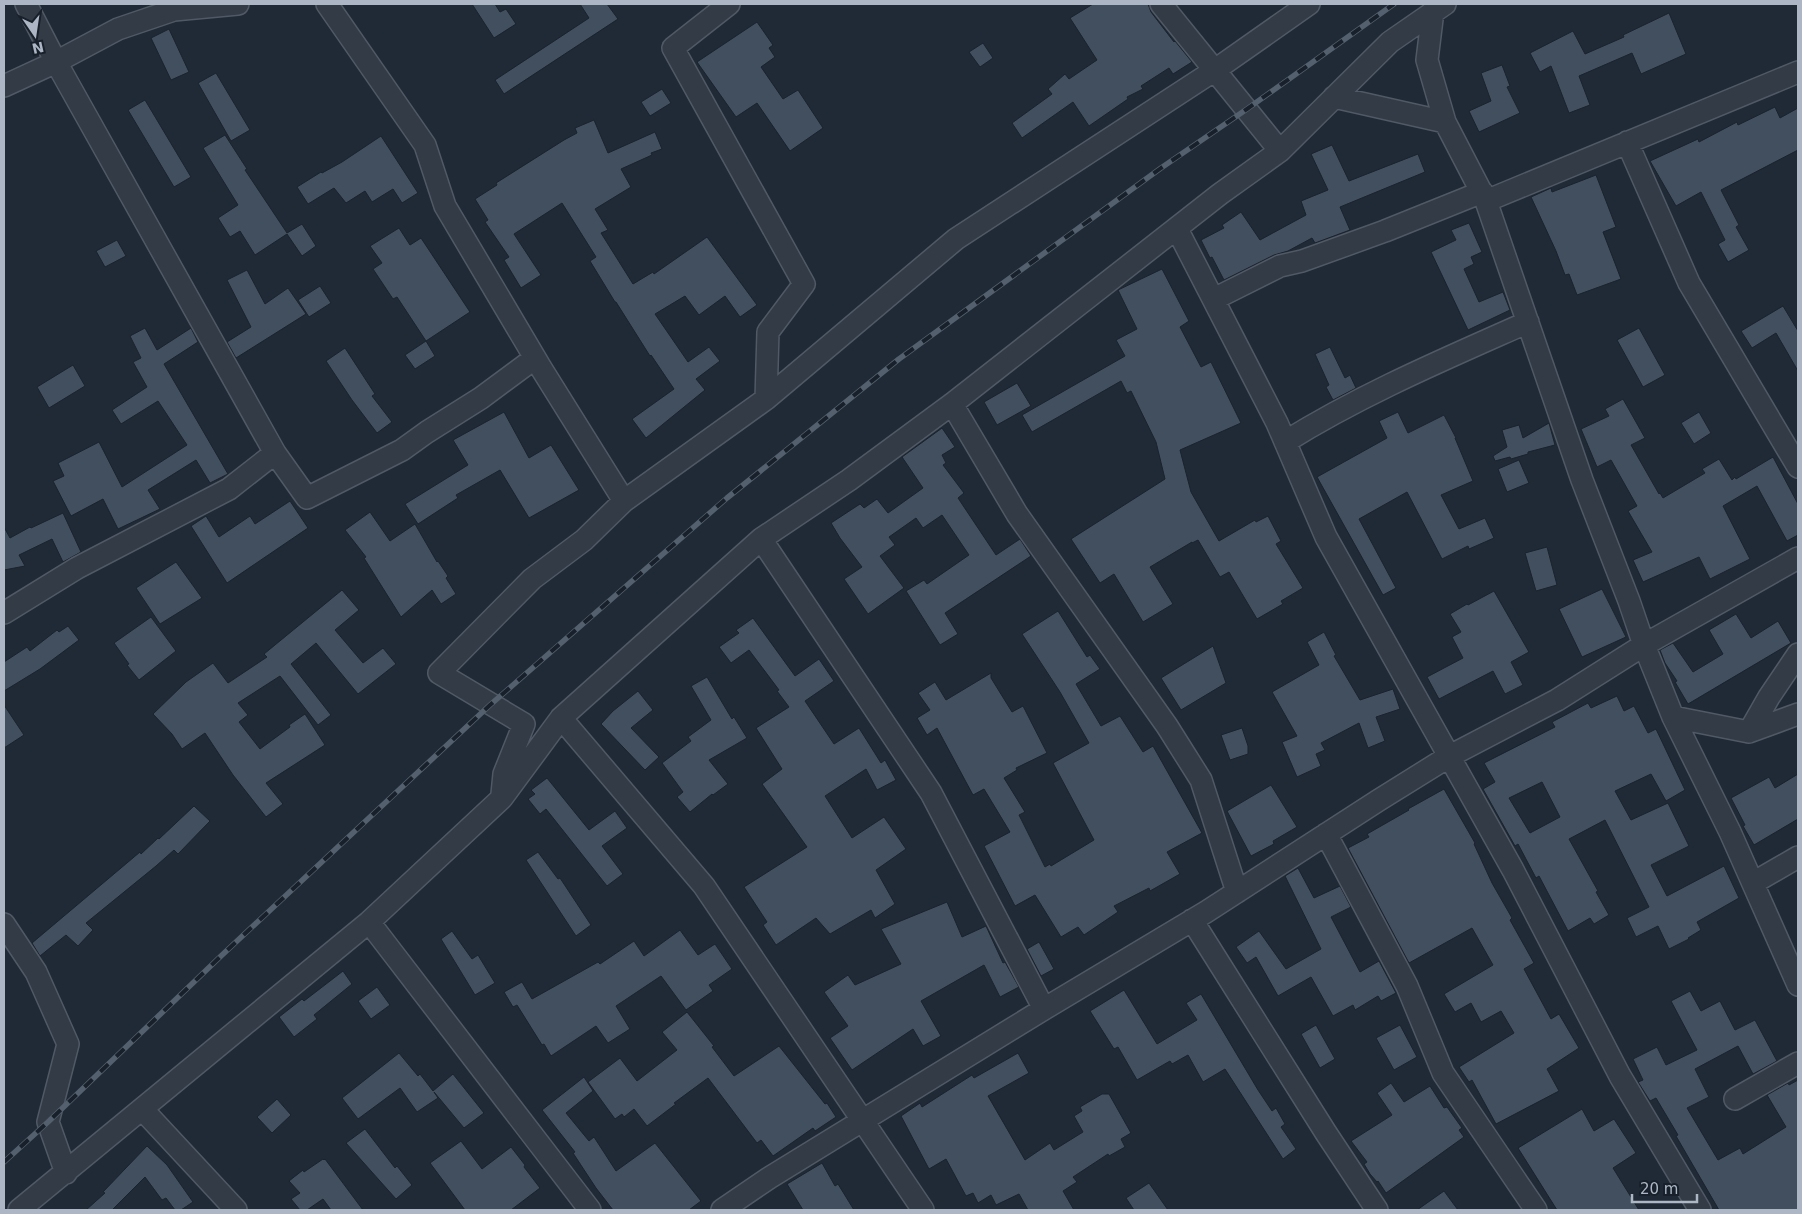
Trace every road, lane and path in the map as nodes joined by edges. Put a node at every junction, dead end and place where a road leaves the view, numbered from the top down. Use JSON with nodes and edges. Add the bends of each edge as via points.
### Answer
{"nodes":[{"id":1,"x":26,"y":4,"type":"edge"},
{"id":2,"x":238,"y":4,"type":"edge"},
{"id":3,"x":327,"y":4,"type":"edge"},
{"id":4,"x":729,"y":4,"type":"edge"},
{"id":5,"x":1161,"y":4,"type":"edge"},
{"id":6,"x":1309,"y":4,"type":"edge"},
{"id":7,"x":168,"y":7,"type":"edge"},
{"id":8,"x":1439,"y":8,"type":"edge"},
{"id":9,"x":56,"y":62,"type":"junction"},
{"id":10,"x":1215,"y":70,"type":"junction"},
{"id":11,"x":1798,"y":72,"type":"edge"},
{"id":12,"x":4,"y":86,"type":"edge"},
{"id":13,"x":1334,"y":97,"type":"junction"},
{"id":14,"x":1445,"y":122,"type":"junction"},
{"id":15,"x":1627,"y":142,"type":"junction"},
{"id":16,"x":1280,"y":150,"type":"junction"},
{"id":17,"x":1484,"y":196,"type":"junction"},
{"id":18,"x":1177,"y":229,"type":"junction"},
{"id":19,"x":1214,"y":299,"type":"junction"},
{"id":20,"x":1528,"y":322,"type":"junction"},
{"id":21,"x":535,"y":358,"type":"junction"},
{"id":22,"x":766,"y":399,"type":"junction"},
{"id":23,"x":952,"y":404,"type":"junction"},
{"id":24,"x":1285,"y":442,"type":"junction"},
{"id":25,"x":275,"y":453,"type":"junction"},
{"id":26,"x":1798,"y":467,"type":"edge"},
{"id":27,"x":624,"y":501,"type":"junction"},
{"id":28,"x":761,"y":539,"type":"junction"},
{"id":29,"x":1798,"y":558,"type":"edge"},
{"id":30,"x":4,"y":613,"type":"edge"},
{"id":31,"x":1644,"y":645,"type":"junction"},
{"id":32,"x":1798,"y":654,"type":"edge"},
{"id":33,"x":1798,"y":714,"type":"edge"},
{"id":34,"x":1673,"y":717,"type":"junction"},
{"id":35,"x":562,"y":718,"type":"junction"},
{"id":36,"x":1749,"y":732,"type":"junction"},
{"id":37,"x":1448,"y":757,"type":"junction"},
{"id":38,"x":502,"y":798,"type":"junction"},
{"id":39,"x":1326,"y":834,"type":"junction"},
{"id":40,"x":1798,"y":857,"type":"edge"},
{"id":41,"x":1753,"y":883,"type":"junction"},
{"id":42,"x":1237,"y":892,"type":"junction"},
{"id":43,"x":1192,"y":920,"type":"junction"},
{"id":44,"x":369,"y":922,"type":"junction"},
{"id":45,"x":4,"y":924,"type":"edge"},
{"id":46,"x":1798,"y":985,"type":"edge"},
{"id":47,"x":1044,"y":1009,"type":"junction"},
{"id":48,"x":1798,"y":1063,"type":"edge"},
{"id":49,"x":1735,"y":1099,"type":"dead end"},
{"id":50,"x":143,"y":1110,"type":"junction"},
{"id":51,"x":862,"y":1121,"type":"junction"},
{"id":52,"x":66,"y":1172,"type":"junction"},
{"id":53,"x":19,"y":1210,"type":"edge"},
{"id":54,"x":236,"y":1210,"type":"edge"},
{"id":55,"x":590,"y":1210,"type":"edge"},
{"id":56,"x":722,"y":1210,"type":"edge"},
{"id":57,"x":923,"y":1210,"type":"edge"},
{"id":58,"x":1377,"y":1210,"type":"edge"},
{"id":59,"x":1536,"y":1210,"type":"edge"},
{"id":60,"x":1700,"y":1210,"type":"edge"}],
"edges":[{"from":1,"to":9,"type":"street"},
{"from":2,"to":7,"type":"street"},
{"from":3,"to":21,"type":"street","via":[[425,145],[445,206]]},
{"from":4,"to":22,"type":"street","via":[[672,48],[804,284],[768,332]]},
{"from":5,"to":10,"type":"street"},
{"from":6,"to":10,"type":"street"},
{"from":7,"to":9,"type":"street"},
{"from":8,"to":13,"type":"street","via":[[1390,42]]},
{"from":8,"to":14,"type":"street","via":[[1427,60]]},
{"from":9,"to":12,"type":"street"},
{"from":9,"to":25,"type":"street"},
{"from":10,"to":16,"type":"street"},
{"from":10,"to":22,"type":"street","via":[[956,239]]},
{"from":11,"to":15,"type":"street"},
{"from":13,"to":14,"type":"street"},
{"from":13,"to":16,"type":"street"},
{"from":14,"to":17,"type":"street"},
{"from":15,"to":17,"type":"street"},
{"from":15,"to":26,"type":"street","via":[[1690,283]]},
{"from":16,"to":18,"type":"street"},
{"from":17,"to":19,"type":"street","via":[[1280,266]]},
{"from":17,"to":20,"type":"street"},
{"from":18,"to":19,"type":"street"},
{"from":18,"to":23,"type":"street"},
{"from":19,"to":24,"type":"street"},
{"from":20,"to":24,"type":"street","via":[[1401,379]]},
{"from":20,"to":31,"type":"street","via":[[1582,480]]},
{"from":21,"to":25,"type":"street","via":[[402,450],[307,498]]},
{"from":21,"to":27,"type":"street"},
{"from":22,"to":27,"type":"street"},
{"from":23,"to":28,"type":"street","via":[[849,480]]},
{"from":23,"to":42,"type":"street","via":[[1017,514],[1167,726],[1201,780]]},
{"from":24,"to":37,"type":"street","via":[[1326,537]]},
{"from":25,"to":30,"type":"street","via":[[229,489],[77,568]]},
{"from":27,"to":38,"type":"street","via":[[584,540],[532,579],[439,673],[524,724],[504,774]]},
{"from":28,"to":35,"type":"street"},
{"from":28,"to":47,"type":"street","via":[[931,793]]},
{"from":29,"to":31,"type":"street"},
{"from":31,"to":34,"type":"street"},
{"from":31,"to":37,"type":"street","via":[[1558,700]]},
{"from":32,"to":36,"type":"street"},
{"from":33,"to":36,"type":"street"},
{"from":34,"to":36,"type":"street"},
{"from":34,"to":41,"type":"street"},
{"from":35,"to":38,"type":"street"},
{"from":35,"to":51,"type":"street","via":[[704,886]]},
{"from":37,"to":39,"type":"street"},
{"from":37,"to":60,"type":"street","via":[[1513,870],[1620,1076]]},
{"from":38,"to":44,"type":"street"},
{"from":39,"to":42,"type":"street"},
{"from":39,"to":59,"type":"street","via":[[1406,986],[1443,1073]]},
{"from":40,"to":41,"type":"street"},
{"from":41,"to":46,"type":"street"},
{"from":42,"to":43,"type":"street"},
{"from":43,"to":47,"type":"street"},
{"from":43,"to":58,"type":"street"},
{"from":44,"to":50,"type":"street"},
{"from":44,"to":55,"type":"street"},
{"from":45,"to":52,"type":"street","via":[[36,972],[68,1044],[48,1122]]},
{"from":47,"to":51,"type":"street"},
{"from":48,"to":49,"type":"street"},
{"from":50,"to":52,"type":"street"},
{"from":50,"to":54,"type":"street"},
{"from":51,"to":56,"type":"street"},
{"from":51,"to":57,"type":"street"},
{"from":52,"to":53,"type":"street"}]}
